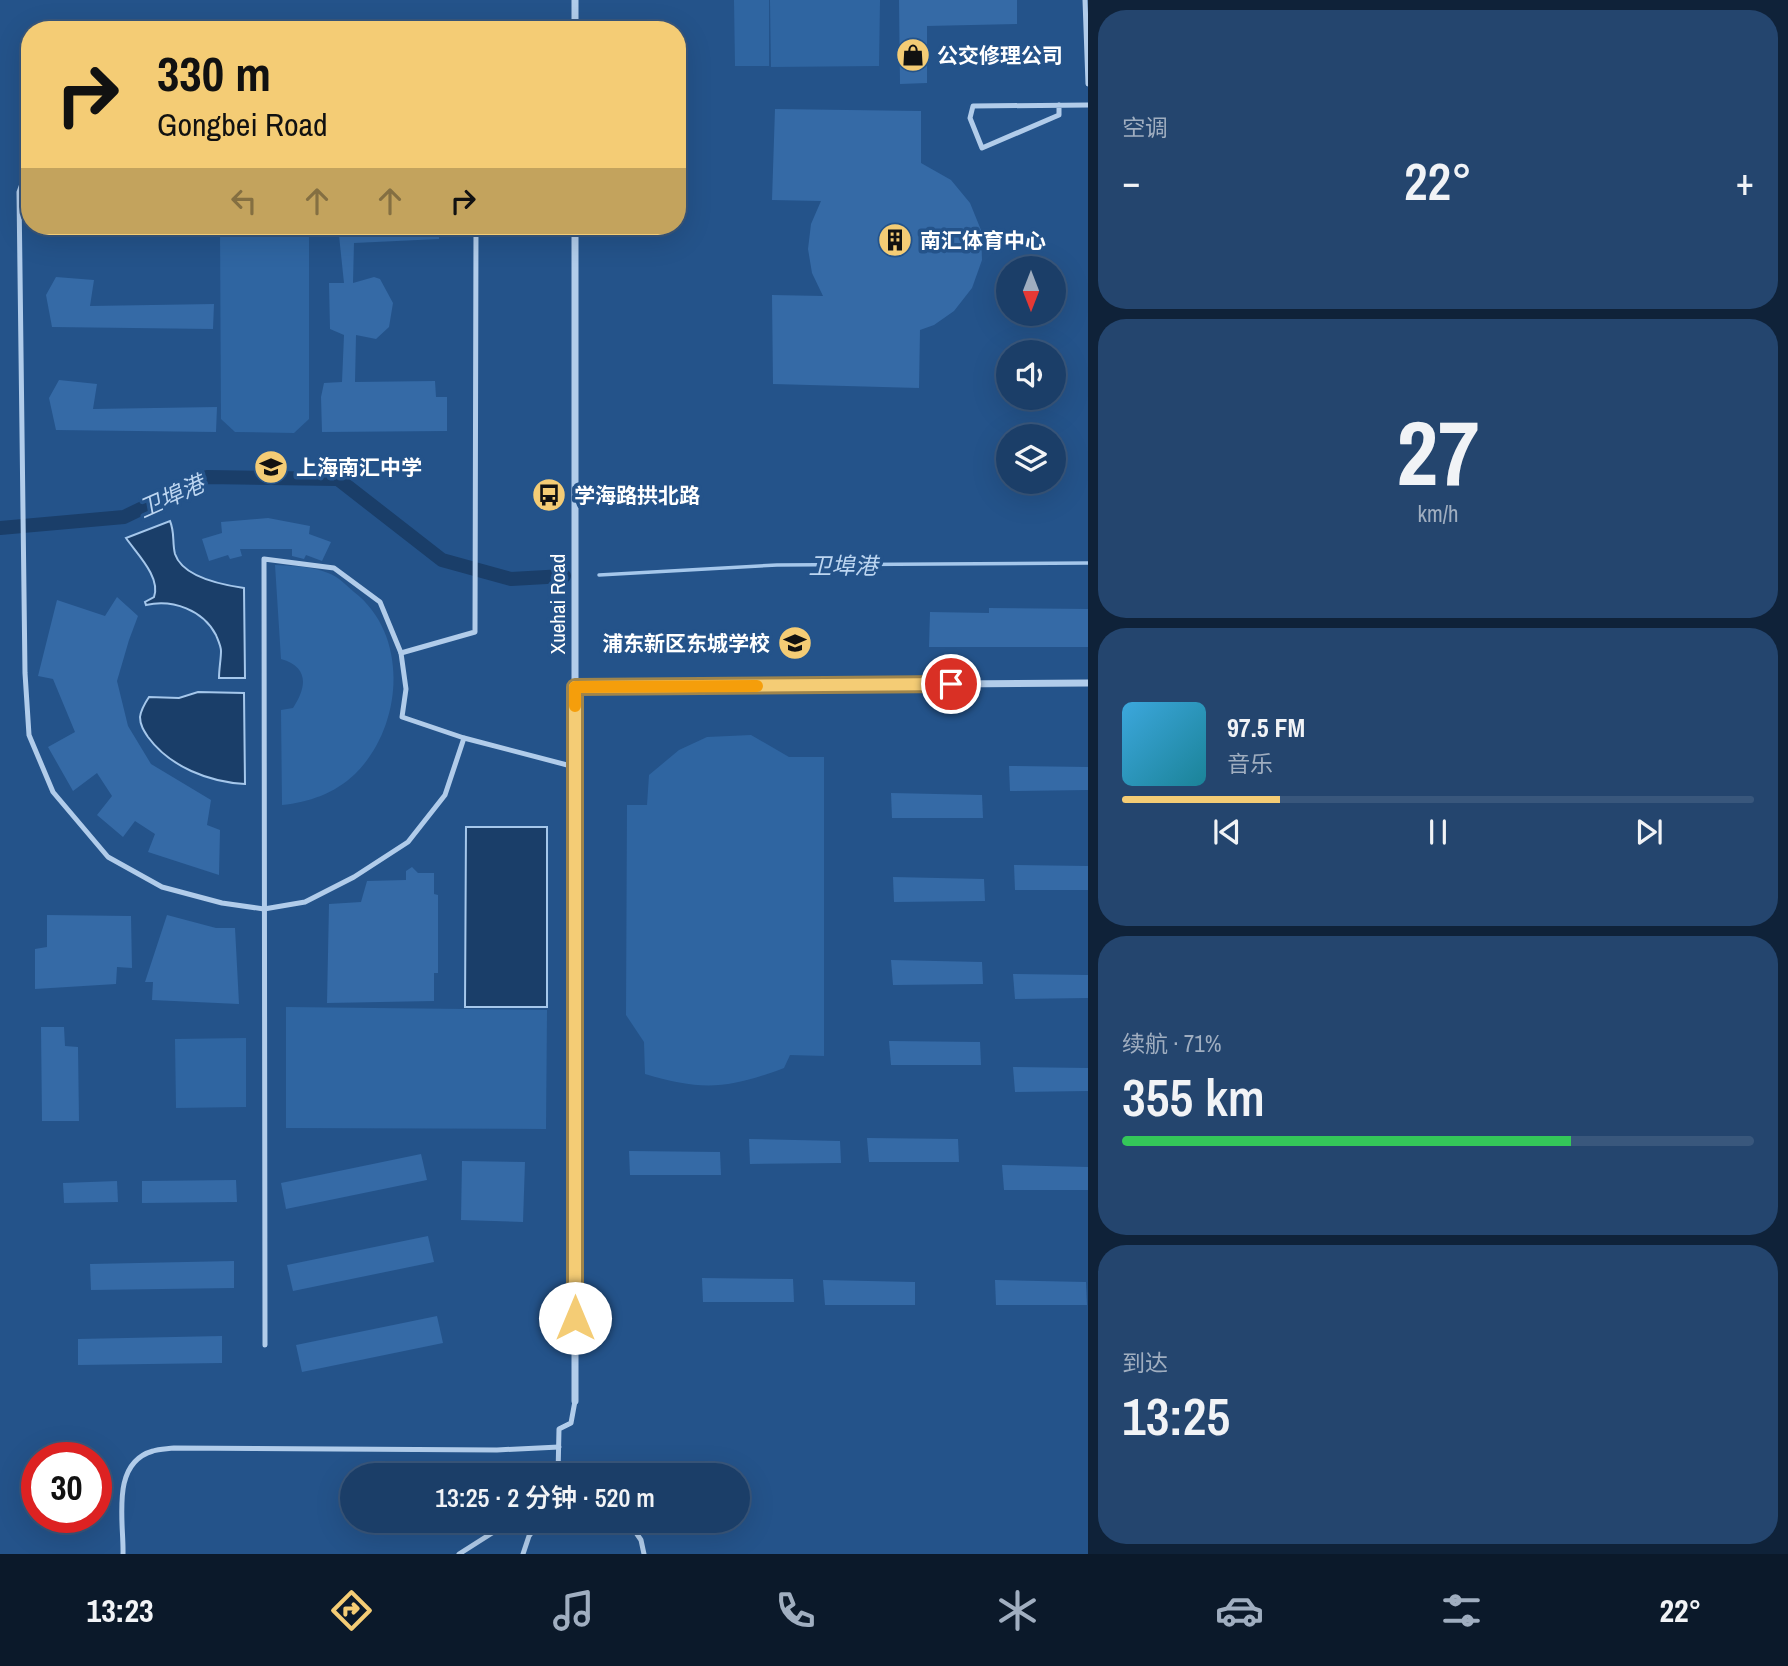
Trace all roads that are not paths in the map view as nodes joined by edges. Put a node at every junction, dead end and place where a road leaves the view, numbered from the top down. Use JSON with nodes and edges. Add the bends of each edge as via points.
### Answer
{"nodes":[{"id":1,"x":575,"y":0,"type":"edge"},
{"id":2,"x":1085,"y":0,"type":"edge"},
{"id":3,"x":575,"y":21,"type":"edge"},
{"id":4,"x":1088,"y":84,"type":"edge"},
{"id":5,"x":1088,"y":105,"type":"edge"},
{"id":6,"x":1059,"y":106,"type":"junction"},
{"id":7,"x":21,"y":187,"type":"edge"},
{"id":8,"x":476,"y":235,"type":"edge"},
{"id":9,"x":575,"y":235,"type":"edge"},
{"id":10,"x":401,"y":653,"type":"junction"},
{"id":11,"x":1088,"y":683,"type":"edge"},
{"id":12,"x":575,"y":687,"type":"junction"},
{"id":13,"x":464,"y":738,"type":"junction"},
{"id":14,"x":575,"y":767,"type":"junction"},
{"id":15,"x":264,"y":909,"type":"junction"},
{"id":16,"x":265,"y":1345,"type":"dead end"},
{"id":17,"x":575,"y":1401,"type":"joint"},
{"id":18,"x":559,"y":1447,"type":"junction"},
{"id":19,"x":558,"y":1463,"type":"edge"},
{"id":20,"x":492,"y":1533,"type":"edge"},
{"id":21,"x":531,"y":1533,"type":"edge"},
{"id":22,"x":636,"y":1533,"type":"edge"},
{"id":23,"x":123,"y":1554,"type":"edge"},
{"id":24,"x":459,"y":1554,"type":"edge"},
{"id":25,"x":523,"y":1554,"type":"edge"},
{"id":26,"x":644,"y":1554,"type":"edge"}],
"edges":[{"from":1,"to":3,"type":"street"},
{"from":2,"to":4,"type":"lane"},
{"from":5,"to":6,"type":"lane"},
{"from":6,"to":6,"type":"lane","via":[[972,106],[970,118],[982,148],[1059,115]]},
{"from":7,"to":15,"type":"lane","via":[[24,673],[29,735],[53,792],[108,857],[162,887]]},
{"from":8,"to":10,"type":"lane","via":[[475,632]]},
{"from":9,"to":12,"type":"street","name":"Xuehai Road"},
{"from":10,"to":13,"type":"lane","via":[[406,689],[402,717]]},
{"from":10,"to":15,"type":"lane","via":[[380,602],[334,568],[264,559]]},
{"from":11,"to":12,"type":"street"},
{"from":12,"to":14,"type":"street","name":"Xuehai Road"},
{"from":13,"to":14,"type":"lane"},
{"from":13,"to":15,"type":"lane","via":[[444,795],[408,842],[305,902]]},
{"from":14,"to":17,"type":"street","name":"Xuehai Road"},
{"from":15,"to":16,"type":"lane"},
{"from":17,"to":18,"type":"lane","via":[[571,1423],[559,1429]]},
{"from":18,"to":19,"type":"lane"},
{"from":18,"to":23,"type":"lane","via":[[174,1448],[150,1452],[133,1464],[124,1479]]},
{"from":20,"to":24,"type":"lane"},
{"from":21,"to":25,"type":"lane"},
{"from":22,"to":26,"type":"lane"}]}
